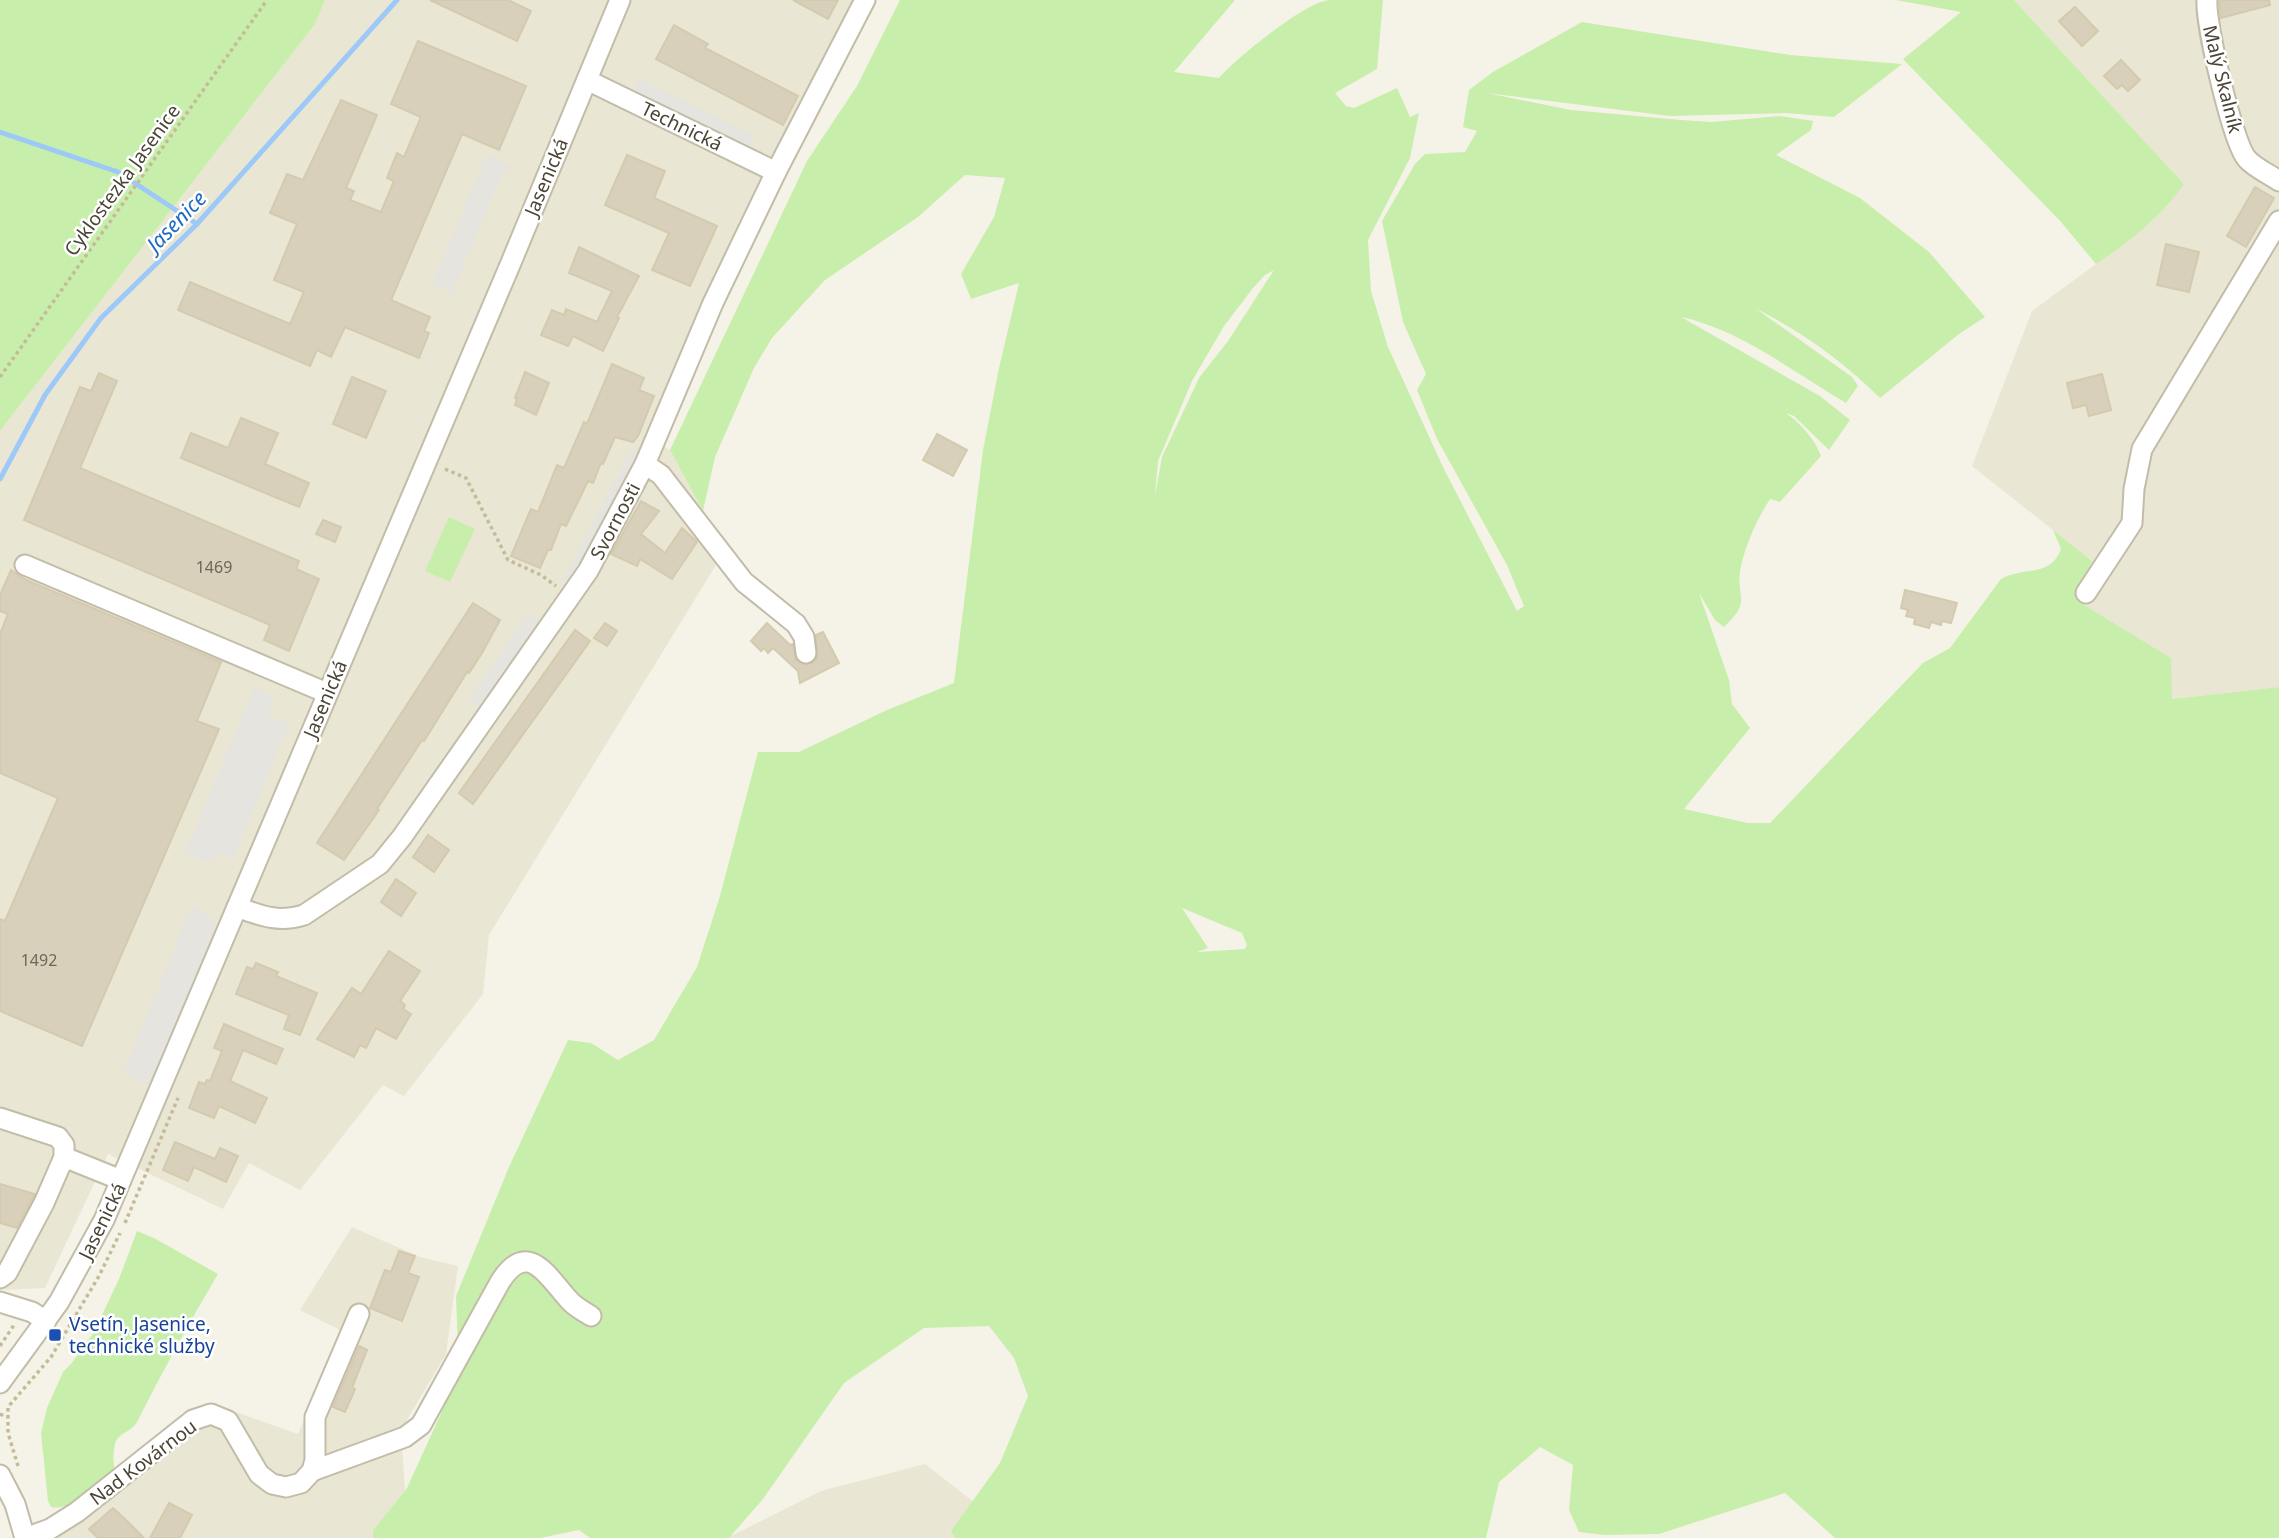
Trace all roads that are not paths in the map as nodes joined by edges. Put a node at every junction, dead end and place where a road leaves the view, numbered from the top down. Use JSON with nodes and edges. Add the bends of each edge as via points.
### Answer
{"nodes":[{"id":1,"x":620,"y":0,"type":"edge"},
{"id":2,"x":866,"y":0,"type":"edge"},
{"id":3,"x":2207,"y":0,"type":"edge"},
{"id":4,"x":587,"y":80,"type":"junction"},
{"id":5,"x":776,"y":172,"type":"junction"},
{"id":6,"x":2279,"y":181,"type":"edge"},
{"id":7,"x":2279,"y":221,"type":"edge"},
{"id":8,"x":645,"y":464,"type":"junction"},
{"id":9,"x":25,"y":565,"type":"dead end"},
{"id":10,"x":2087,"y":593,"type":"dead end"},
{"id":11,"x":806,"y":653,"type":"dead end"},
{"id":12,"x":327,"y":693,"type":"junction"},
{"id":13,"x":237,"y":907,"type":"junction"},
{"id":14,"x":0,"y":1118,"type":"edge"},
{"id":15,"x":64,"y":1157,"type":"junction"},
{"id":16,"x":121,"y":1180,"type":"junction"},
{"id":17,"x":0,"y":1278,"type":"edge"},
{"id":18,"x":0,"y":1302,"type":"edge"},
{"id":19,"x":359,"y":1314,"type":"dead end"},
{"id":20,"x":591,"y":1316,"type":"dead end"},
{"id":21,"x":46,"y":1321,"type":"junction"},
{"id":22,"x":0,"y":1383,"type":"edge"},
{"id":23,"x":312,"y":1471,"type":"junction"},
{"id":24,"x":0,"y":1475,"type":"edge"},
{"id":25,"x":25,"y":1538,"type":"edge"}],
"edges":[{"from":1,"to":4,"type":"street","name":"Jasenická"},
{"from":2,"to":5,"type":"street","name":"Svornosti"},
{"from":3,"to":6,"type":"street","name":"Malý Skalník","via":[[2236,136],[2246,158]]},
{"from":4,"to":5,"type":"street","name":"Technická"},
{"from":4,"to":12,"type":"street","name":"Jasenická"},
{"from":5,"to":8,"type":"street","name":"Svornosti","via":[[713,303]]},
{"from":7,"to":10,"type":"street","via":[[2142,449],[2132,523]]},
{"from":8,"to":11,"type":"street","via":[[661,475],[744,582],[796,624]]},
{"from":8,"to":13,"type":"street","name":"Svornosti","via":[[572,597],[380,864],[292,919],[274,919]]},
{"from":9,"to":12,"type":"street"},
{"from":12,"to":13,"type":"street","name":"Jasenická"},
{"from":13,"to":16,"type":"street","name":"Jasenická"},
{"from":14,"to":15,"type":"street","via":[[58,1136]]},
{"from":15,"to":16,"type":"street"},
{"from":15,"to":17,"type":"street","via":[[7,1273]]},
{"from":16,"to":21,"type":"street","name":"Jasenická","via":[[81,1264]]},
{"from":18,"to":21,"type":"street"},
{"from":19,"to":23,"type":"street","via":[[315,1417]]},
{"from":20,"to":23,"type":"street","via":[[570,1303],[541,1268],[518,1262],[500,1282],[421,1425],[405,1437]]},
{"from":21,"to":22,"type":"street","name":"Jasenická"},
{"from":23,"to":25,"type":"street","name":"Nad Kovárnou","via":[[301,1483],[272,1484],[259,1474],[228,1421],[211,1414],[193,1420],[63,1522]]},
{"from":24,"to":25,"type":"street"}]}
